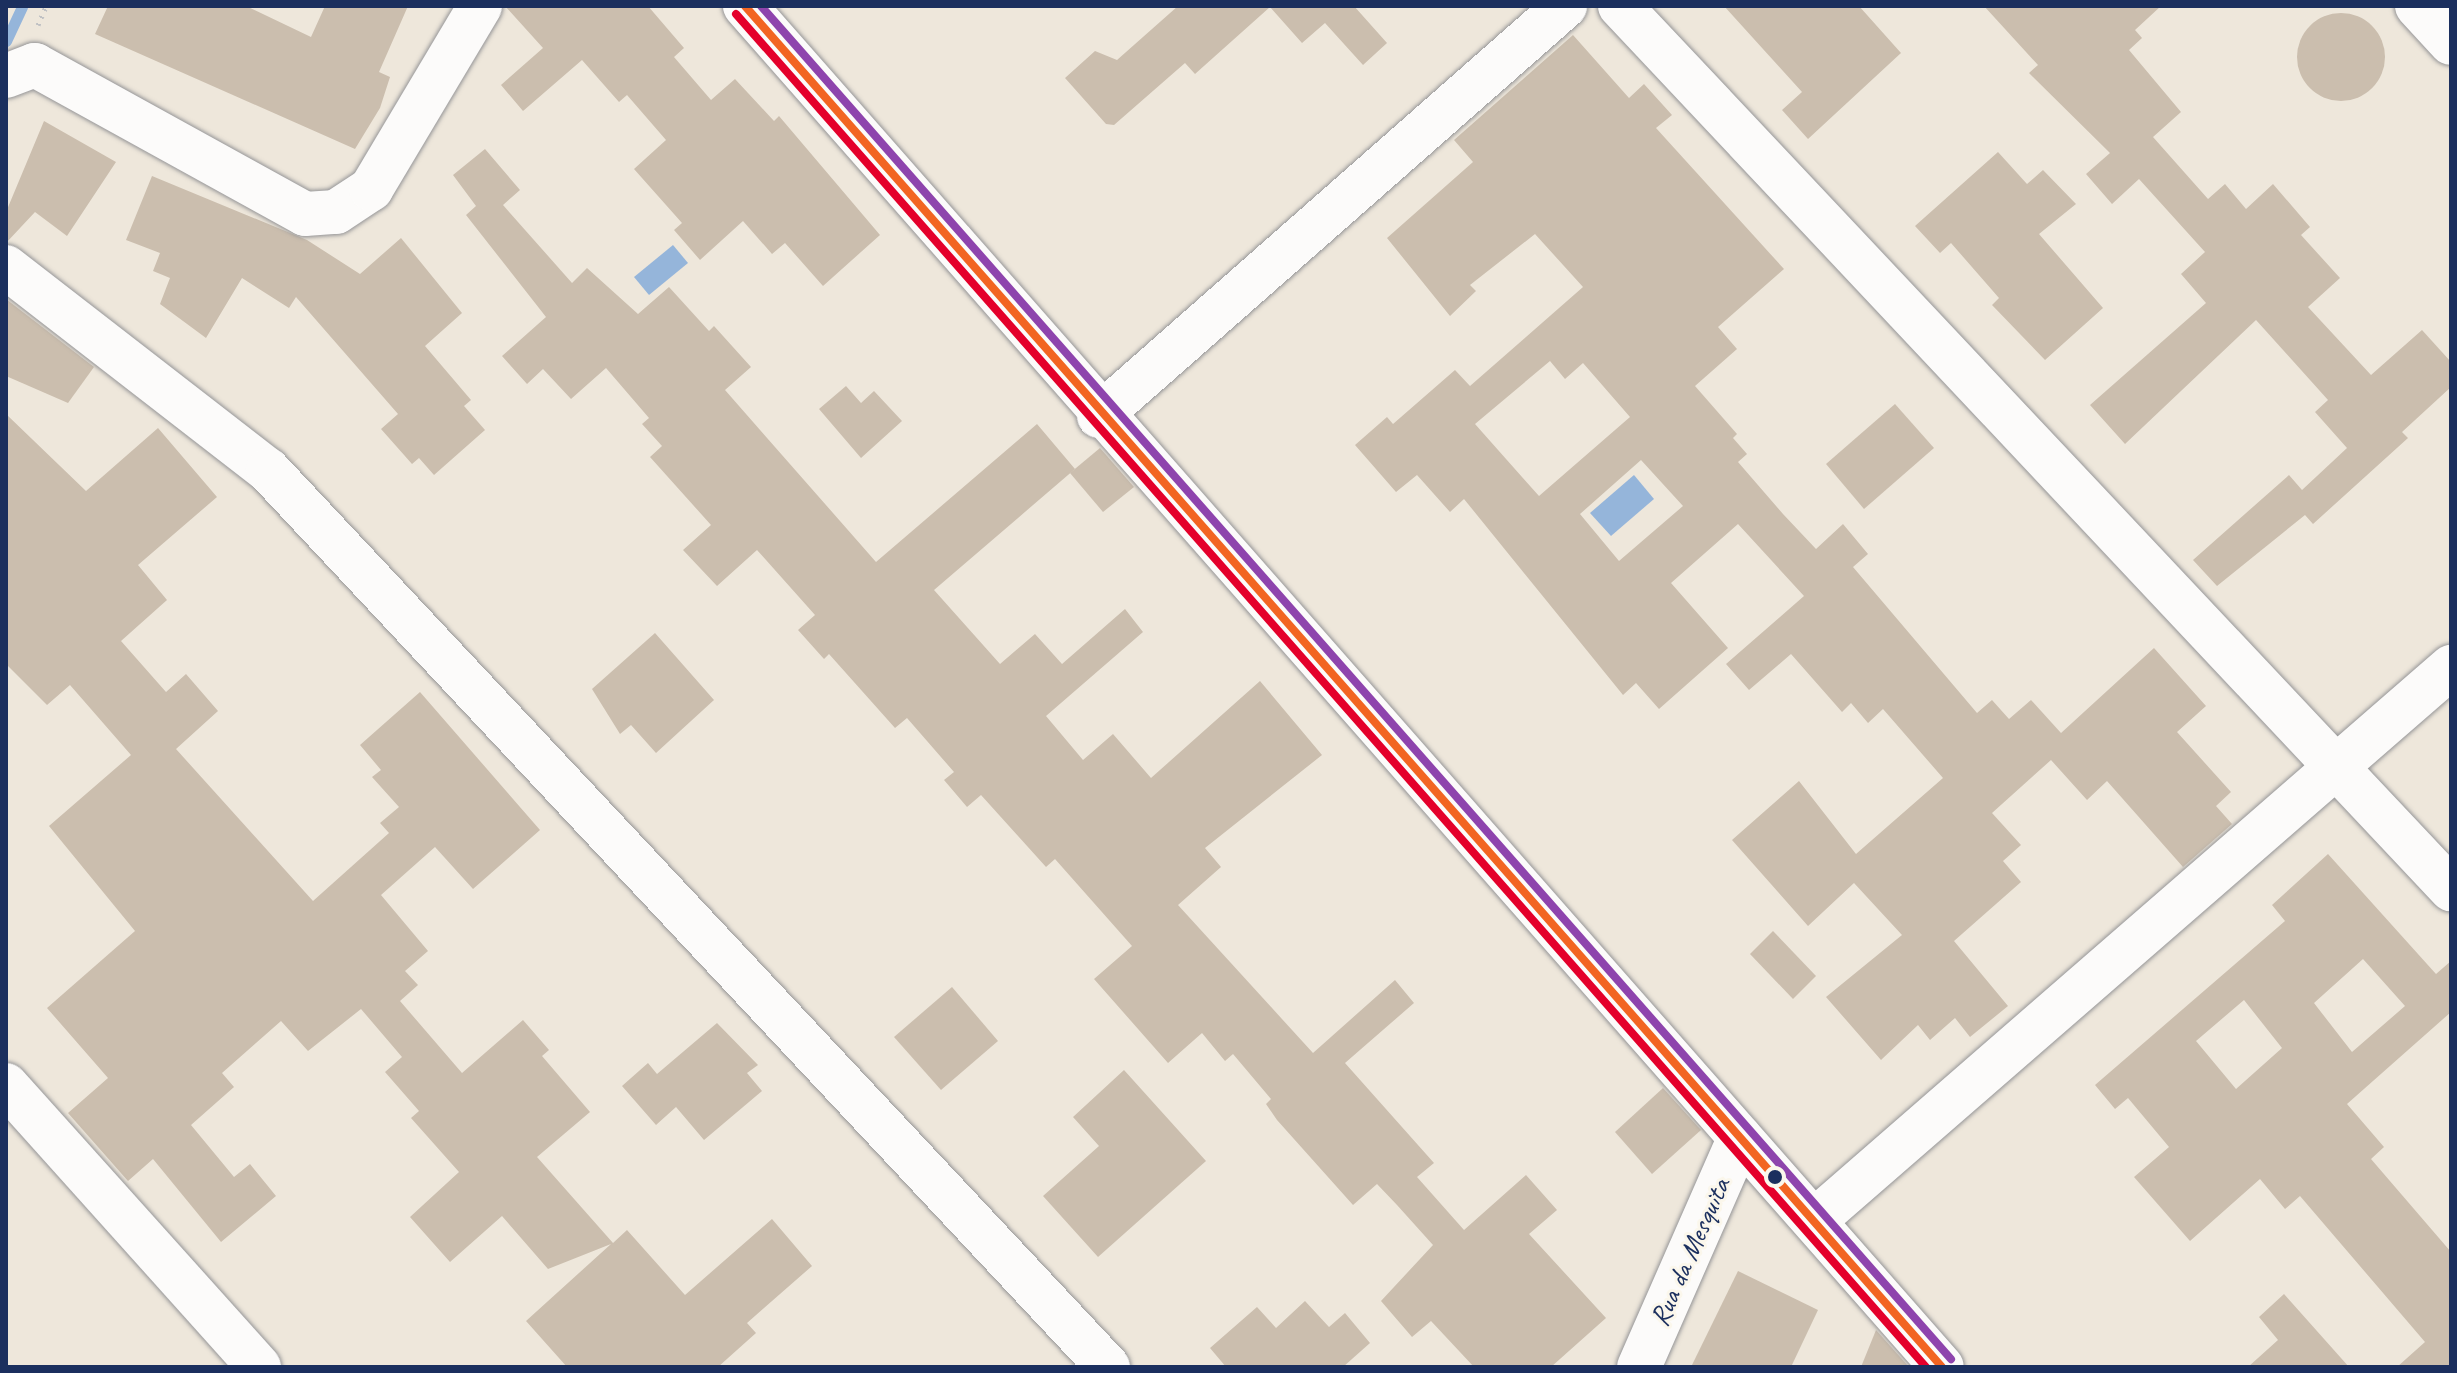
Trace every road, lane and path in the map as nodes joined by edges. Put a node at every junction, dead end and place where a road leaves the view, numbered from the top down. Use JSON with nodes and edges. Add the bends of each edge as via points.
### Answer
{"nodes":[{"id":1,"x":480,"y":6,"type":"edge"},
{"id":2,"x":745,"y":6,"type":"edge"},
{"id":3,"x":1565,"y":6,"type":"edge"},
{"id":4,"x":1620,"y":6,"type":"edge"},
{"id":5,"x":2417,"y":6,"type":"edge"},
{"id":6,"x":2451,"y":43,"type":"edge"},
{"id":7,"x":6,"y":76,"type":"edge"},
{"id":8,"x":6,"y":267,"type":"edge"},
{"id":9,"x":1099,"y":416,"type":"junction"},
{"id":10,"x":2451,"y":667,"type":"edge"},
{"id":11,"x":2337,"y":764,"type":"junction"},
{"id":12,"x":2451,"y":889,"type":"edge"},
{"id":13,"x":6,"y":1085,"type":"edge"},
{"id":14,"x":1740,"y":1137,"type":"junction"},
{"id":15,"x":1815,"y":1220,"type":"junction"},
{"id":16,"x":259,"y":1367,"type":"edge"},
{"id":17,"x":1108,"y":1367,"type":"edge"},
{"id":18,"x":1639,"y":1367,"type":"edge"},
{"id":19,"x":1942,"y":1367,"type":"edge"}],
"edges":[{"from":1,"to":7,"type":"street","via":[[371,189],[336,212],[305,214],[35,65]]},
{"from":2,"to":9,"type":"street"},
{"from":3,"to":9,"type":"street"},
{"from":4,"to":11,"type":"street"},
{"from":5,"to":6,"type":"street"},
{"from":8,"to":17,"type":"street","via":[[268,470]]},
{"from":9,"to":14,"type":"street"},
{"from":10,"to":11,"type":"street"},
{"from":11,"to":12,"type":"street"},
{"from":11,"to":15,"type":"street"},
{"from":13,"to":16,"type":"street"},
{"from":14,"to":15,"type":"street"},
{"from":14,"to":18,"type":"street","name":"Rua da Mesquita"},
{"from":15,"to":19,"type":"street"}]}
